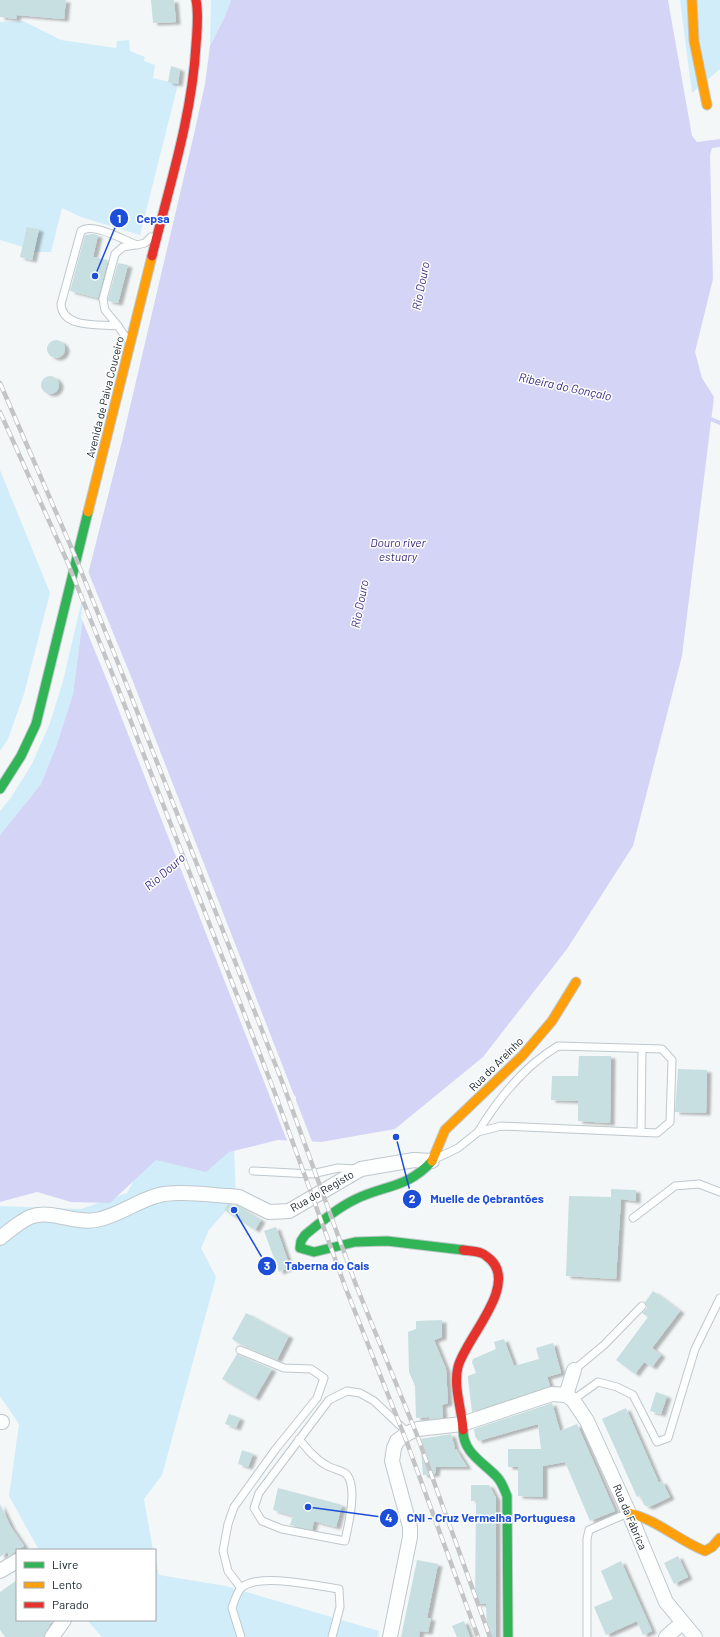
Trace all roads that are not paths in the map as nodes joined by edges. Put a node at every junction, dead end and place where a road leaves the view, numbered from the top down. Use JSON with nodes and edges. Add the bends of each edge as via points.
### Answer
{"nodes":[{"id":1,"x":196,"y":0,"type":"edge"},
{"id":2,"x":692,"y":0,"type":"edge"},
{"id":3,"x":707,"y":105,"type":"dead end"},
{"id":4,"x":159,"y":231,"type":"junction"},
{"id":5,"x":137,"y":245,"type":"junction"},
{"id":6,"x":118,"y":326,"type":"junction"},
{"id":7,"x":129,"y":348,"type":"junction"},
{"id":8,"x":0,"y":789,"type":"edge"},
{"id":9,"x":576,"y":982,"type":"dead end"},
{"id":10,"x":642,"y":1049,"type":"junction"},
{"id":11,"x":478,"y":1132,"type":"junction"},
{"id":12,"x":641,"y":1132,"type":"junction"},
{"id":13,"x":432,"y":1161,"type":"junction"},
{"id":14,"x":361,"y":1169,"type":"junction"},
{"id":15,"x":252,"y":1171,"type":"dead end"},
{"id":16,"x":720,"y":1192,"type":"edge"},
{"id":17,"x":633,"y":1218,"type":"dead end"},
{"id":18,"x":0,"y":1238,"type":"edge"},
{"id":19,"x":720,"y":1298,"type":"edge"},
{"id":20,"x":642,"y":1306,"type":"dead end"},
{"id":21,"x":240,"y":1350,"type":"dead end"},
{"id":22,"x":574,"y":1370,"type":"joint"},
{"id":23,"x":570,"y":1398,"type":"junction"},
{"id":24,"x":462,"y":1424,"type":"junction"},
{"id":25,"x":408,"y":1433,"type":"junction"},
{"id":26,"x":299,"y":1439,"type":"junction"},
{"id":27,"x":629,"y":1513,"type":"junction"},
{"id":28,"x":720,"y":1538,"type":"edge"},
{"id":29,"x":16,"y":1562,"type":"edge"},
{"id":30,"x":0,"y":1571,"type":"edge"},
{"id":31,"x":241,"y":1588,"type":"junction"},
{"id":32,"x":63,"y":1621,"type":"edge"},
{"id":33,"x":682,"y":1623,"type":"junction"},
{"id":34,"x":52,"y":1637,"type":"edge"},
{"id":35,"x":241,"y":1637,"type":"edge"},
{"id":36,"x":332,"y":1637,"type":"edge"},
{"id":37,"x":390,"y":1637,"type":"edge"},
{"id":38,"x":508,"y":1637,"type":"edge"},
{"id":39,"x":587,"y":1637,"type":"edge"},
{"id":40,"x":666,"y":1637,"type":"edge"},
{"id":41,"x":695,"y":1637,"type":"edge"}],
"edges":[{"from":1,"to":4,"type":"street","name":"Avenida de Paiva Couceiro","via":[[198,12],[194,72]]},
{"from":2,"to":3,"type":"street","via":[[694,41]]},
{"from":4,"to":5,"type":"lane","via":[[145,243]]},
{"from":4,"to":7,"type":"street","name":"Avenida de Paiva Couceiro"},
{"from":5,"to":6,"type":"lane","via":[[123,247],[115,254],[103,300],[105,310]]},
{"from":5,"to":6,"type":"lane","via":[[90,227],[81,231],[61,304],[63,313],[70,320]]},
{"from":6,"to":7,"type":"lane","via":[[126,336]]},
{"from":7,"to":8,"type":"street","name":"Avenida de Paiva Couceiro","via":[[36,724],[21,756]]},
{"from":9,"to":13,"type":"street","name":"Rua do Areínho","via":[[552,1021],[523,1055],[445,1130]]},
{"from":10,"to":11,"type":"lane","via":[[558,1046],[545,1053],[518,1079],[494,1105]]},
{"from":10,"to":12,"type":"lane"},
{"from":10,"to":12,"type":"lane","via":[[662,1049],[672,1060],[670,1122],[657,1133]]},
{"from":11,"to":12,"type":"lane","via":[[500,1126]]},
{"from":11,"to":13,"type":"lane","via":[[458,1148]]},
{"from":13,"to":14,"type":"street","via":[[414,1160]]},
{"from":13,"to":24,"type":"street","via":[[406,1182],[358,1198],[344,1206],[305,1235],[300,1248],[314,1252],[354,1242],[384,1241],[484,1253],[492,1258],[498,1278],[494,1299],[487,1315],[460,1355],[457,1367]]},
{"from":14,"to":15,"type":"lane","via":[[338,1168],[312,1174]]},
{"from":14,"to":18,"type":"street","name":"Rua do Registo","via":[[289,1212],[269,1212],[238,1197],[164,1194],[94,1220],[34,1216]]},
{"from":16,"to":17,"type":"lane","via":[[699,1184],[675,1186]]},
{"from":19,"to":23,"type":"lane","via":[[695,1349],[668,1438],[657,1442],[633,1396],[617,1387],[598,1382]]},
{"from":20,"to":22,"type":"lane","via":[[604,1345]]},
{"from":21,"to":31,"type":"lane","via":[[284,1368],[311,1369],[324,1378],[317,1398],[234,1507],[223,1551],[228,1571]]},
{"from":22,"to":23,"type":"street"},
{"from":23,"to":24,"type":"street","via":[[552,1394]]},
{"from":23,"to":27,"type":"street","name":"Rua da Fábrica","via":[[588,1421]]},
{"from":24,"to":25,"type":"street","via":[[437,1426]]},
{"from":24,"to":38,"type":"street","via":[[467,1445],[474,1456],[498,1477],[507,1496]]},
{"from":25,"to":26,"type":"lane","via":[[374,1401],[347,1391],[329,1400]]},
{"from":25,"to":37,"type":"street","via":[[397,1441],[392,1462],[410,1527],[410,1537]]},
{"from":26,"to":26,"type":"lane","via":[[258,1492],[254,1508],[262,1521],[282,1529],[345,1541],[352,1483],[345,1473],[327,1466],[312,1455]]},
{"from":27,"to":28,"type":"street","via":[[642,1515],[690,1546],[705,1551]]},
{"from":27,"to":33,"type":"street","name":"Rua da Fábrica","via":[[666,1602]]},
{"from":27,"to":39,"type":"lane","via":[[589,1530]]},
{"from":29,"to":30,"type":"street"},
{"from":31,"to":35,"type":"lane","via":[[232,1608]]},
{"from":31,"to":36,"type":"lane","via":[[258,1580],[288,1581],[339,1589],[340,1607]]},
{"from":32,"to":34,"type":"street"},
{"from":33,"to":40,"type":"street"},
{"from":33,"to":41,"type":"street","name":"Rua da Fábrica"}]}
